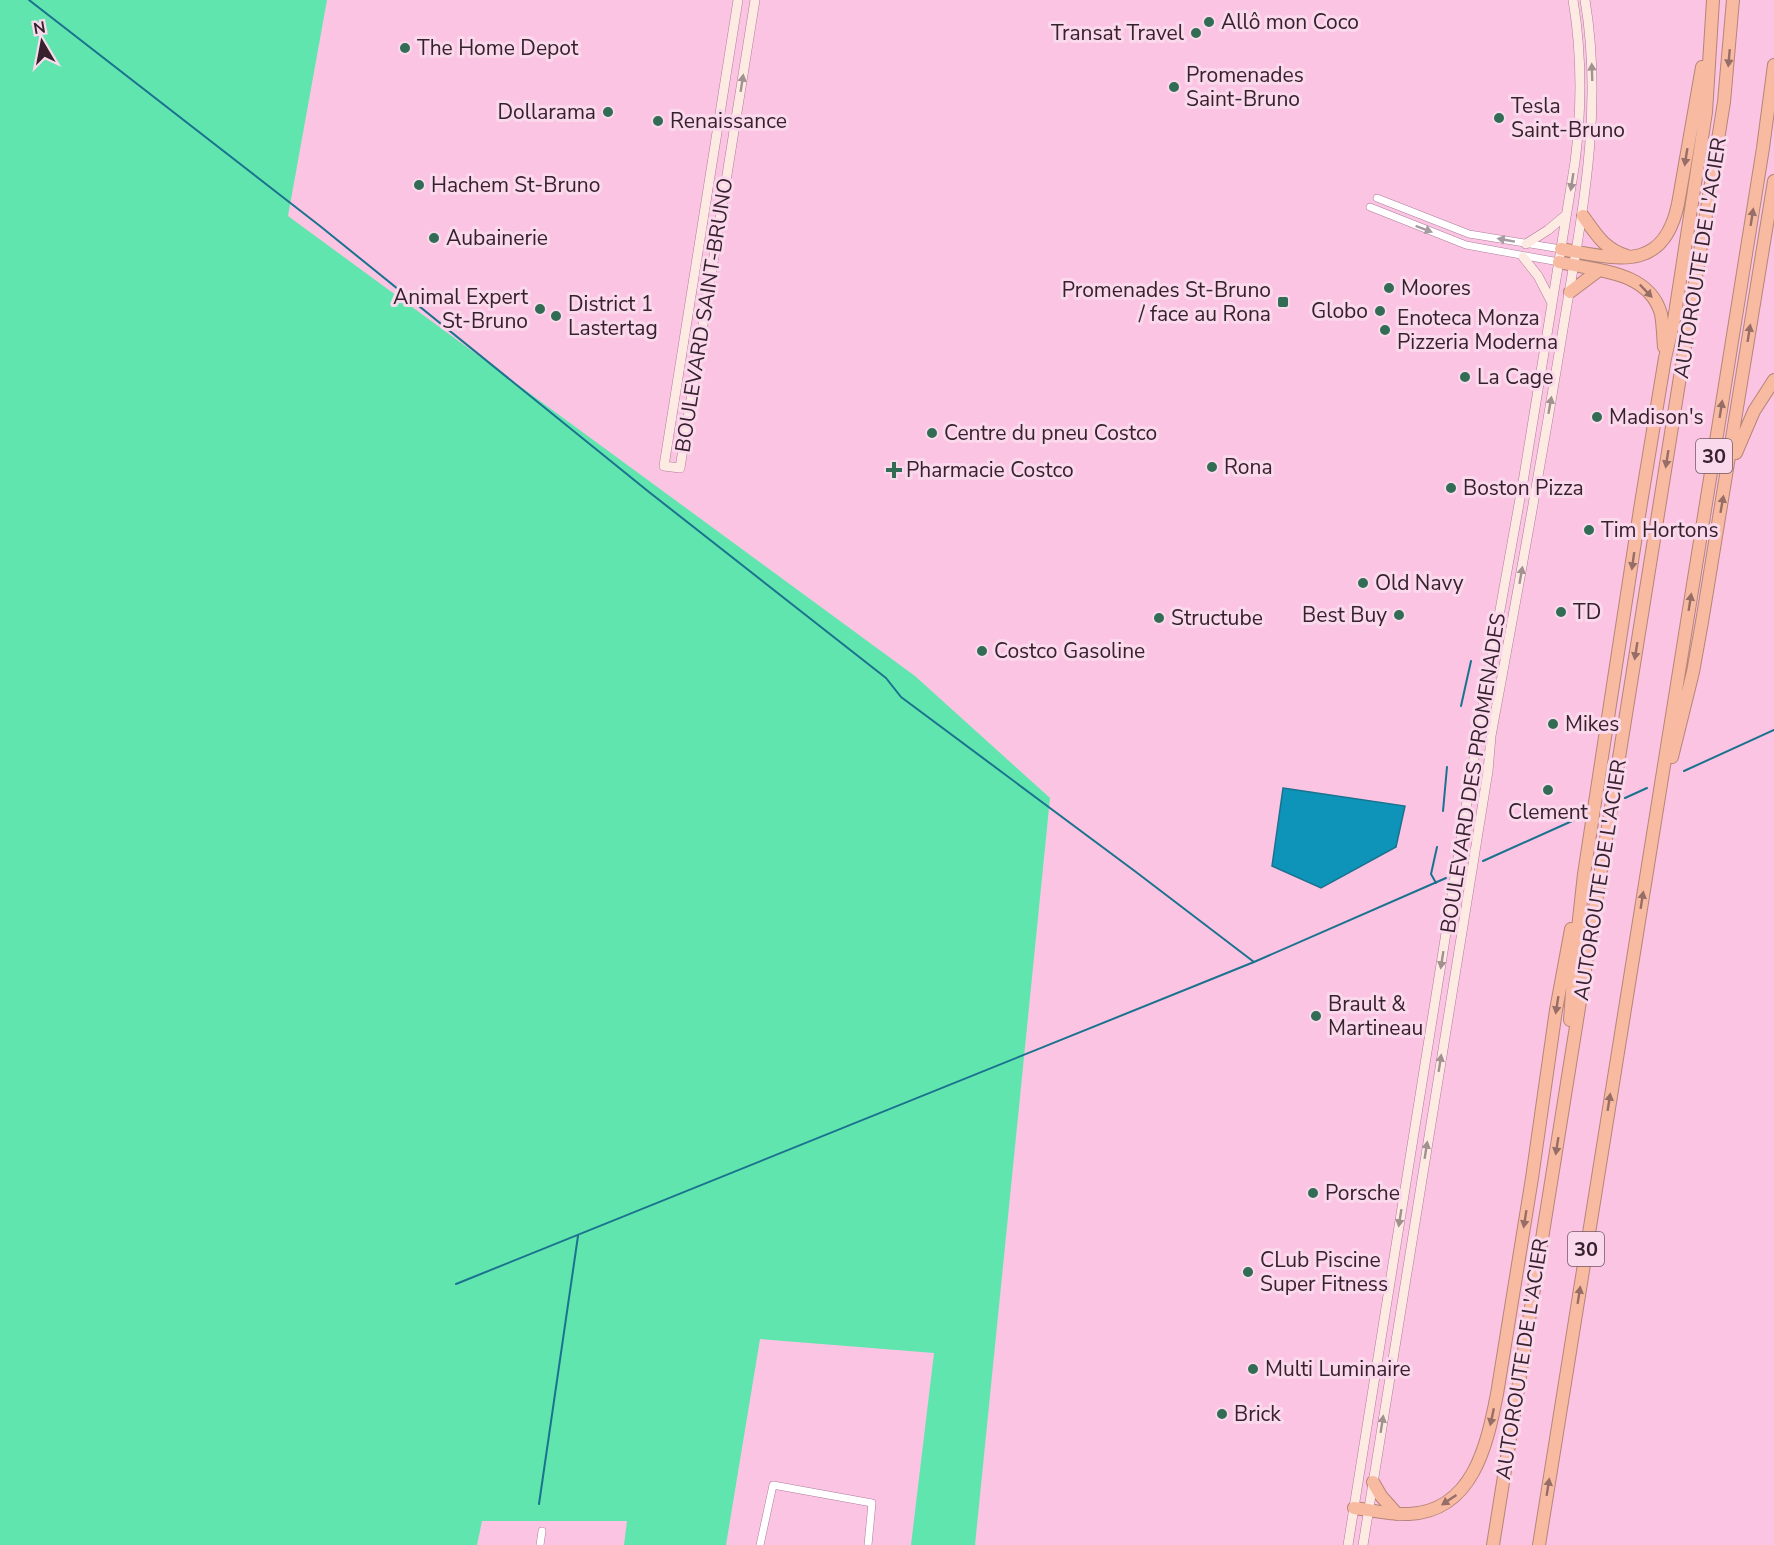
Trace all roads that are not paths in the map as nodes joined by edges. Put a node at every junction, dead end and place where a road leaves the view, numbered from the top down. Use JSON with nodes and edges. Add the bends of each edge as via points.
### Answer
{"nodes":[{"id":1,"x":738,"y":0,"type":"edge"},
{"id":2,"x":755,"y":0,"type":"edge"},
{"id":3,"x":1573,"y":0,"type":"edge"},
{"id":4,"x":1586,"y":0,"type":"edge"},
{"id":5,"x":1713,"y":0,"type":"edge"},
{"id":6,"x":1733,"y":0,"type":"edge"},
{"id":7,"x":1774,"y":65,"type":"edge"},
{"id":8,"x":1774,"y":181,"type":"edge"},
{"id":9,"x":1377,"y":198,"type":"dead end"},
{"id":10,"x":1370,"y":207,"type":"dead end"},
{"id":11,"x":1566,"y":215,"type":"junction"},
{"id":12,"x":1583,"y":216,"type":"junction"},
{"id":13,"x":1526,"y":244,"type":"junction"},
{"id":14,"x":1577,"y":252,"type":"junction"},
{"id":15,"x":1523,"y":256,"type":"junction"},
{"id":16,"x":1560,"y":256,"type":"junction"},
{"id":17,"x":1637,"y":257,"type":"junction"},
{"id":18,"x":1574,"y":266,"type":"junction"},
{"id":19,"x":1598,"y":271,"type":"junction"},
{"id":20,"x":1570,"y":292,"type":"junction"},
{"id":21,"x":1552,"y":303,"type":"junction"},
{"id":22,"x":1665,"y":358,"type":"junction"},
{"id":23,"x":1774,"y":380,"type":"edge"},
{"id":24,"x":670,"y":429,"type":"junction"},
{"id":25,"x":686,"y":431,"type":"junction"},
{"id":26,"x":1727,"y":473,"type":"junction"},
{"id":27,"x":1651,"y":846,"type":"junction"},
{"id":28,"x":1584,"y":874,"type":"junction"},
{"id":29,"x":1566,"y":1088,"type":"junction"},
{"id":30,"x":1373,"y":1482,"type":"junction"},
{"id":31,"x":1354,"y":1508,"type":"junction"},
{"id":32,"x":1368,"y":1510,"type":"junction"},
{"id":33,"x":1397,"y":1514,"type":"junction"},
{"id":34,"x":542,"y":1531,"type":"dead end"},
{"id":35,"x":540,"y":1545,"type":"edge"},
{"id":36,"x":760,"y":1545,"type":"edge"},
{"id":37,"x":868,"y":1545,"type":"edge"},
{"id":38,"x":1348,"y":1545,"type":"edge"},
{"id":39,"x":1363,"y":1545,"type":"edge"},
{"id":40,"x":1493,"y":1545,"type":"edge"},
{"id":41,"x":1539,"y":1545,"type":"edge"}],
"edges":[{"from":1,"to":24,"type":"street","name":"BOULEVARD SAINT-BRUNO"},
{"from":25,"to":2,"type":"street","name":"BOULEVARD SAINT-BRUNO","one_way":true},
{"from":3,"to":11,"type":"street","name":"BOULEVARD DES PROMENADES","one_way":true,"via":[[1580,56],[1580,104]]},
{"from":12,"to":4,"type":"street","name":"BOULEVARD DES PROMENADES","one_way":true,"via":[[1593,83]]},
{"from":5,"to":17,"type":"highway","one_way":true,"via":[[1675,217],[1661,241]]},
{"from":5,"to":22,"type":"highway","via":[[1706,112]]},
{"from":6,"to":29,"type":"highway","name":"AUTOROUTE DE L'ACIER","number":"30","one_way":true,"via":[[1725,102]]},
{"from":27,"to":7,"type":"highway","number":"30","one_way":true},
{"from":26,"to":8,"type":"highway","one_way":true},
{"from":13,"to":9,"type":"street","one_way":true,"via":[[1464,232]]},
{"from":10,"to":15,"type":"street","one_way":true,"via":[[1466,245]]},
{"from":11,"to":13,"type":"street"},
{"from":11,"to":16,"type":"street","name":"BOULEVARD DES PROMENADES"},
{"from":12,"to":14,"type":"street","name":"BOULEVARD DES PROMENADES"},
{"from":12,"to":17,"type":"highway","via":[[1603,244]]},
{"from":13,"to":16,"type":"street"},
{"from":14,"to":16,"type":"highway"},
{"from":14,"to":17,"type":"highway","via":[[1617,259]]},
{"from":14,"to":18,"type":"street","name":"BOULEVARD DES PROMENADES"},
{"from":15,"to":16,"type":"street"},
{"from":15,"to":21,"type":"street"},
{"from":16,"to":18,"type":"highway"},
{"from":16,"to":21,"type":"street","name":"BOULEVARD DES PROMENADES"},
{"from":18,"to":19,"type":"highway"},
{"from":18,"to":20,"type":"street","name":"BOULEVARD DES PROMENADES"},
{"from":19,"to":20,"type":"highway"},
{"from":19,"to":22,"type":"highway","one_way":true,"via":[[1630,278],[1651,294],[1662,318]]},
{"from":30,"to":20,"type":"street","name":"BOULEVARD DES PROMENADES","one_way":true,"via":[[1491,736]]},
{"from":21,"to":31,"type":"street","name":"BOULEVARD DES PROMENADES","one_way":true,"via":[[1478,733]]},
{"from":22,"to":28,"type":"highway","one_way":true},
{"from":23,"to":26,"type":"highway","via":[[1749,421]]},
{"from":24,"to":25,"type":"street"},
{"from":24,"to":25,"type":"street","name":"BOULEVARD SAINT-BRUNO","via":[[664,466],[680,468]]},
{"from":27,"to":26,"type":"highway","one_way":true,"via":[[1693,672]]},
{"from":41,"to":27,"type":"highway","number":"30","one_way":true},
{"from":28,"to":29,"type":"highway"},
{"from":28,"to":33,"type":"highway","one_way":true,"via":[[1559,993],[1488,1434],[1474,1472],[1457,1494],[1432,1509]]},
{"from":29,"to":40,"type":"highway","name":"AUTOROUTE DE L'ACIER","number":"30","one_way":true},
{"from":30,"to":32,"type":"street","name":"BOULEVARD DES PROMENADES"},
{"from":30,"to":33,"type":"highway"},
{"from":31,"to":32,"type":"highway"},
{"from":31,"to":38,"type":"street","name":"BOULEVARD DES PROMENADES"},
{"from":32,"to":33,"type":"highway"},
{"from":32,"to":39,"type":"street","name":"BOULEVARD DES PROMENADES"},
{"from":34,"to":35,"type":"street"},
{"from":36,"to":37,"type":"street","via":[[773,1485],[872,1503]]}]}
